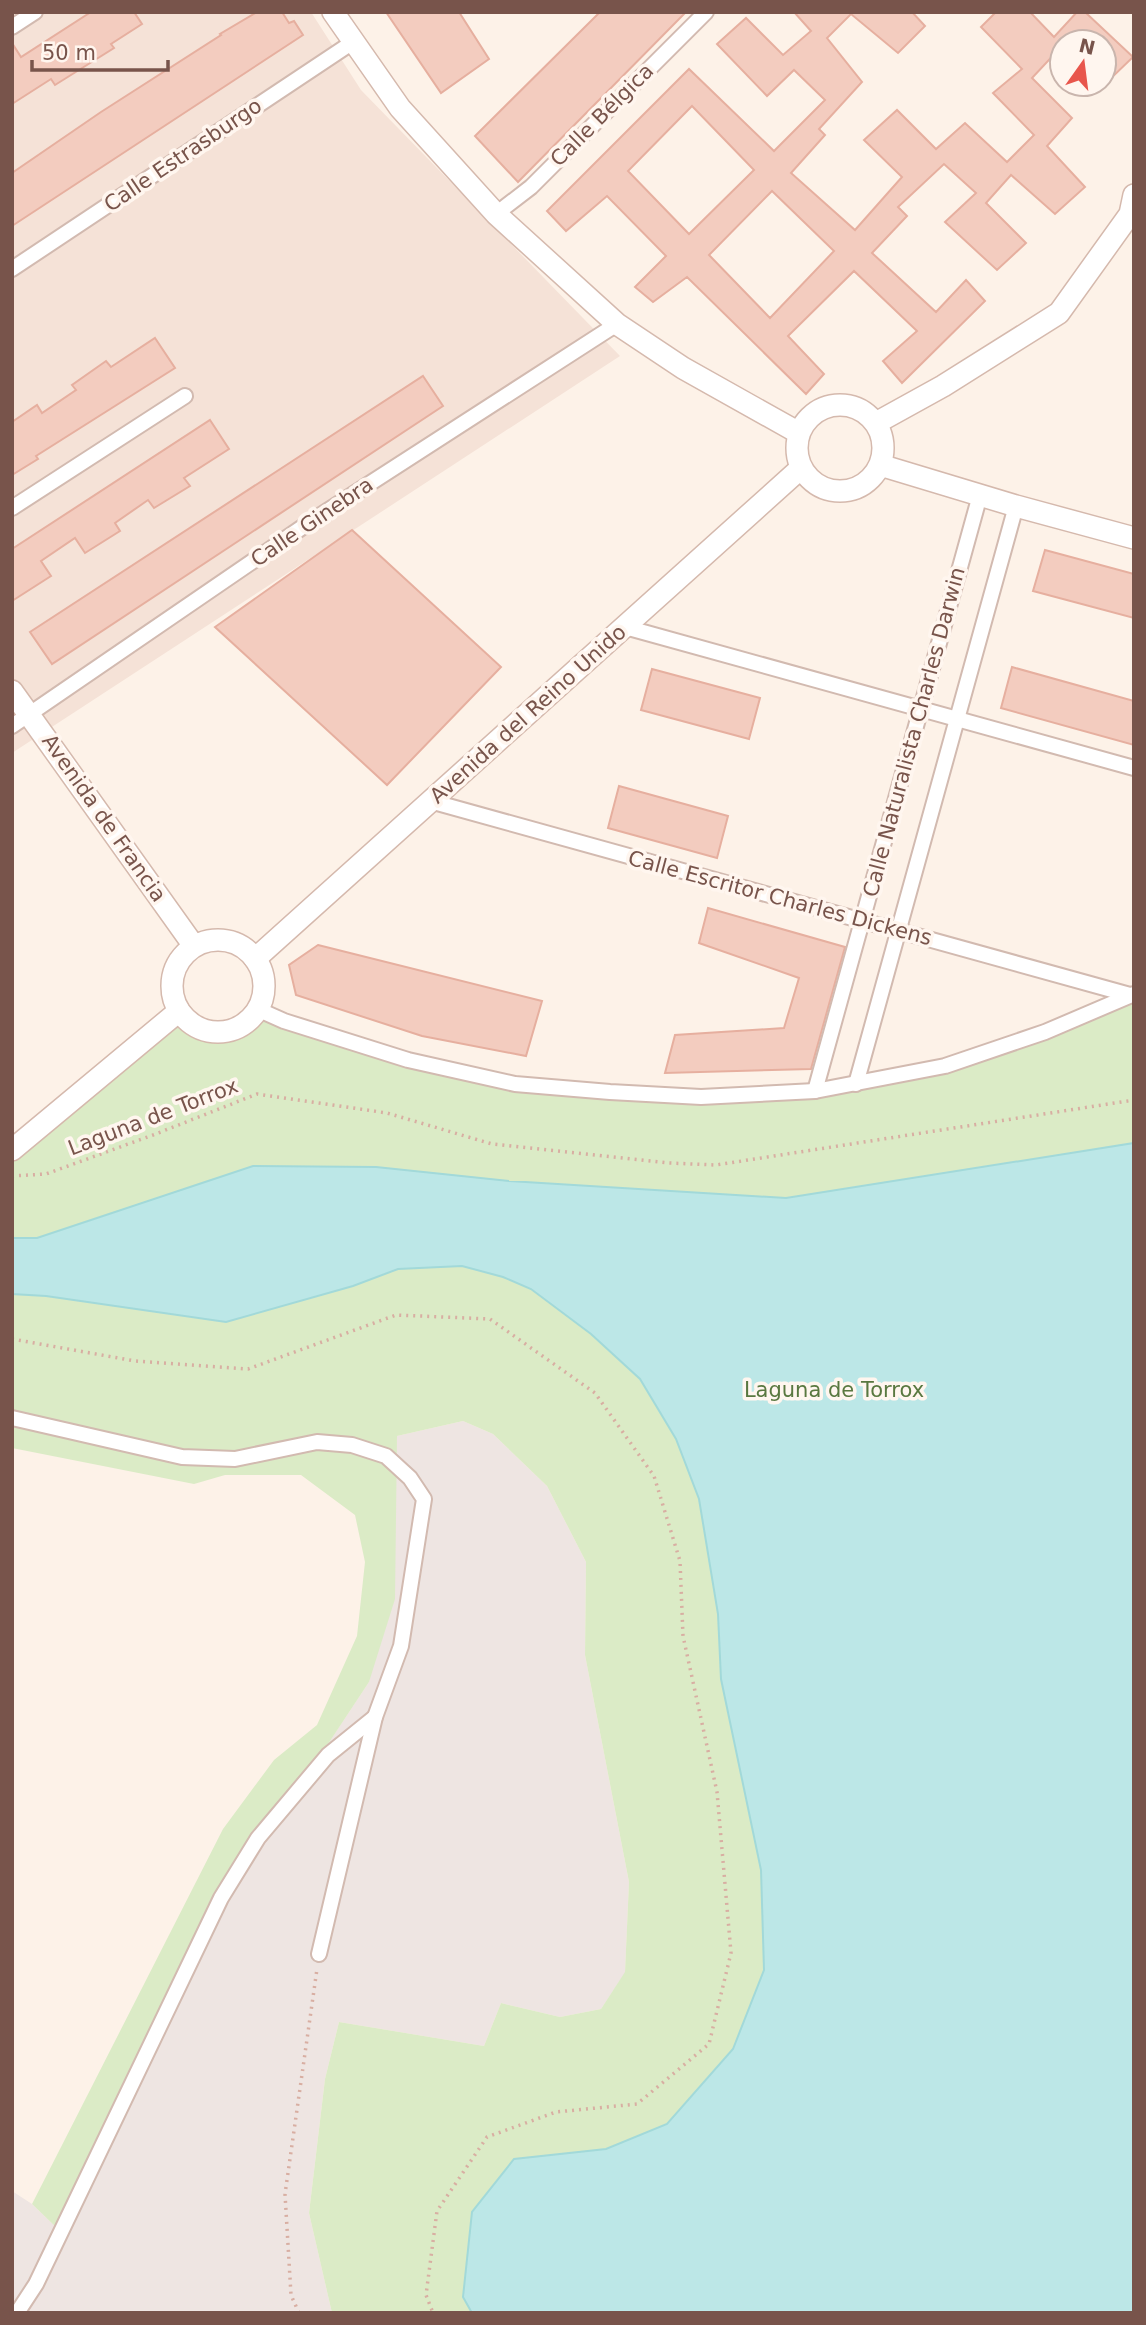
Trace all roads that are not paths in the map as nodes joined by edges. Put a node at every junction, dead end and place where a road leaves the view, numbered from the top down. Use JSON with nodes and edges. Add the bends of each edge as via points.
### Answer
{"nodes":[{"id":1,"x":35,"y":12,"type":"edge"},
{"id":2,"x":334,"y":12,"type":"edge"},
{"id":3,"x":706,"y":12,"type":"edge"},
{"id":4,"x":12,"y":27,"type":"edge"},
{"id":5,"x":353,"y":42,"type":"junction"},
{"id":6,"x":1134,"y":195,"type":"edge"},
{"id":7,"x":495,"y":214,"type":"junction"},
{"id":8,"x":12,"y":268,"type":"edge"},
{"id":9,"x":617,"y":324,"type":"junction"},
{"id":10,"x":185,"y":396,"type":"dead end"},
{"id":11,"x":876,"y":424,"type":"junction"},
{"id":12,"x":799,"y":433,"type":"junction"},
{"id":13,"x":880,"y":465,"type":"junction"},
{"id":14,"x":801,"y":468,"type":"junction"},
{"id":15,"x":980,"y":495,"type":"junction"},
{"id":16,"x":1016,"y":506,"type":"junction"},
{"id":17,"x":12,"y":508,"type":"edge"},
{"id":18,"x":1134,"y":538,"type":"edge"},
{"id":19,"x":625,"y":627,"type":"junction"},
{"id":20,"x":12,"y":691,"type":"edge"},
{"id":21,"x":921,"y":709,"type":"junction"},
{"id":22,"x":957,"y":719,"type":"junction"},
{"id":23,"x":21,"y":720,"type":"edge"},
{"id":24,"x":1134,"y":768,"type":"edge"},
{"id":25,"x":430,"y":801,"type":"junction"},
{"id":26,"x":862,"y":921,"type":"junction"},
{"id":27,"x":898,"y":931,"type":"junction"},
{"id":28,"x":194,"y":946,"type":"junction"},
{"id":29,"x":254,"y":959,"type":"junction"},
{"id":30,"x":1132,"y":994,"type":"edge"},
{"id":31,"x":257,"y":1009,"type":"junction"},
{"id":32,"x":179,"y":1011,"type":"junction"},
{"id":33,"x":856,"y":1084,"type":"junction"},
{"id":34,"x":815,"y":1091,"type":"junction"},
{"id":35,"x":12,"y":1150,"type":"edge"},
{"id":36,"x":12,"y":1419,"type":"edge"},
{"id":37,"x":375,"y":1717,"type":"junction"},
{"id":38,"x":319,"y":1954,"type":"road end"},
{"id":39,"x":17,"y":2313,"type":"edge"}],
"edges":[{"from":1,"to":4,"type":"street"},
{"from":2,"to":5,"type":"street"},
{"from":3,"to":7,"type":"street","name":"Calle Bélgica","via":[[531,187]]},
{"from":5,"to":7,"type":"street","via":[[400,108]]},
{"from":5,"to":8,"type":"street","name":"Calle Estrasburgo"},
{"from":6,"to":11,"type":"street","via":[[1130,214],[1059,313]]},
{"from":7,"to":9,"type":"street"},
{"from":9,"to":12,"type":"street","via":[[683,368]]},
{"from":9,"to":23,"type":"street","name":"Calle Ginebra","via":[[307,524]]},
{"from":10,"to":17,"type":"street"},
{"from":11,"to":12,"type":"street","via":[[854,407],[828,406],[805,421]]},
{"from":11,"to":13,"type":"street","via":[[883,443]]},
{"from":12,"to":14,"type":"street"},
{"from":13,"to":14,"type":"street","via":[[862,485],[842,491],[821,487]]},
{"from":13,"to":15,"type":"street"},
{"from":14,"to":19,"type":"street","name":"Avenida del Reino Unido"},
{"from":15,"to":16,"type":"street"},
{"from":15,"to":21,"type":"street","name":"Calle Naturalista Charles Darwin"},
{"from":16,"to":18,"type":"street"},
{"from":16,"to":22,"type":"street","name":"Calle Naturalista Charles Darwin"},
{"from":19,"to":21,"type":"street"},
{"from":19,"to":25,"type":"street","name":"Avenida del Reino Unido"},
{"from":20,"to":23,"type":"street","name":"Avenida de Francia"},
{"from":21,"to":22,"type":"street"},
{"from":21,"to":26,"type":"street","name":"Calle Naturalista Charles Darwin"},
{"from":22,"to":24,"type":"street"},
{"from":22,"to":27,"type":"street","name":"Calle Naturalista Charles Darwin"},
{"from":23,"to":28,"type":"street","name":"Avenida de Francia"},
{"from":25,"to":26,"type":"street","name":"Calle Escritor Charles Dickens"},
{"from":25,"to":29,"type":"street","name":"Avenida del Reino Unido"},
{"from":26,"to":27,"type":"street","name":"Calle Escritor Charles Dickens"},
{"from":26,"to":34,"type":"street","name":"Calle Naturalista Charles Darwin"},
{"from":27,"to":30,"type":"street","name":"Calle Escritor Charles Dickens"},
{"from":27,"to":33,"type":"street","name":"Calle Naturalista Charles Darwin"},
{"from":28,"to":29,"type":"street","via":[[220,940],[245,949]]},
{"from":28,"to":32,"type":"street","via":[[173,976],[173,998]]},
{"from":29,"to":31,"type":"street","via":[[264,984]]},
{"from":30,"to":33,"type":"street","via":[[1045,1032],[945,1066]]},
{"from":31,"to":32,"type":"street","via":[[241,1025],[219,1032],[190,1023]]},
{"from":31,"to":34,"type":"street","via":[[408,1060],[515,1084],[701,1097]]},
{"from":32,"to":35,"type":"street"},
{"from":33,"to":34,"type":"street"},
{"from":36,"to":37,"type":"street","via":[[182,1457],[235,1459],[317,1442],[352,1445],[386,1456],[424,1499],[401,1646]]},
{"from":37,"to":38,"type":"street"},
{"from":37,"to":39,"type":"street","via":[[328,1755],[258,1838],[221,1898],[36,2284]]}]}
